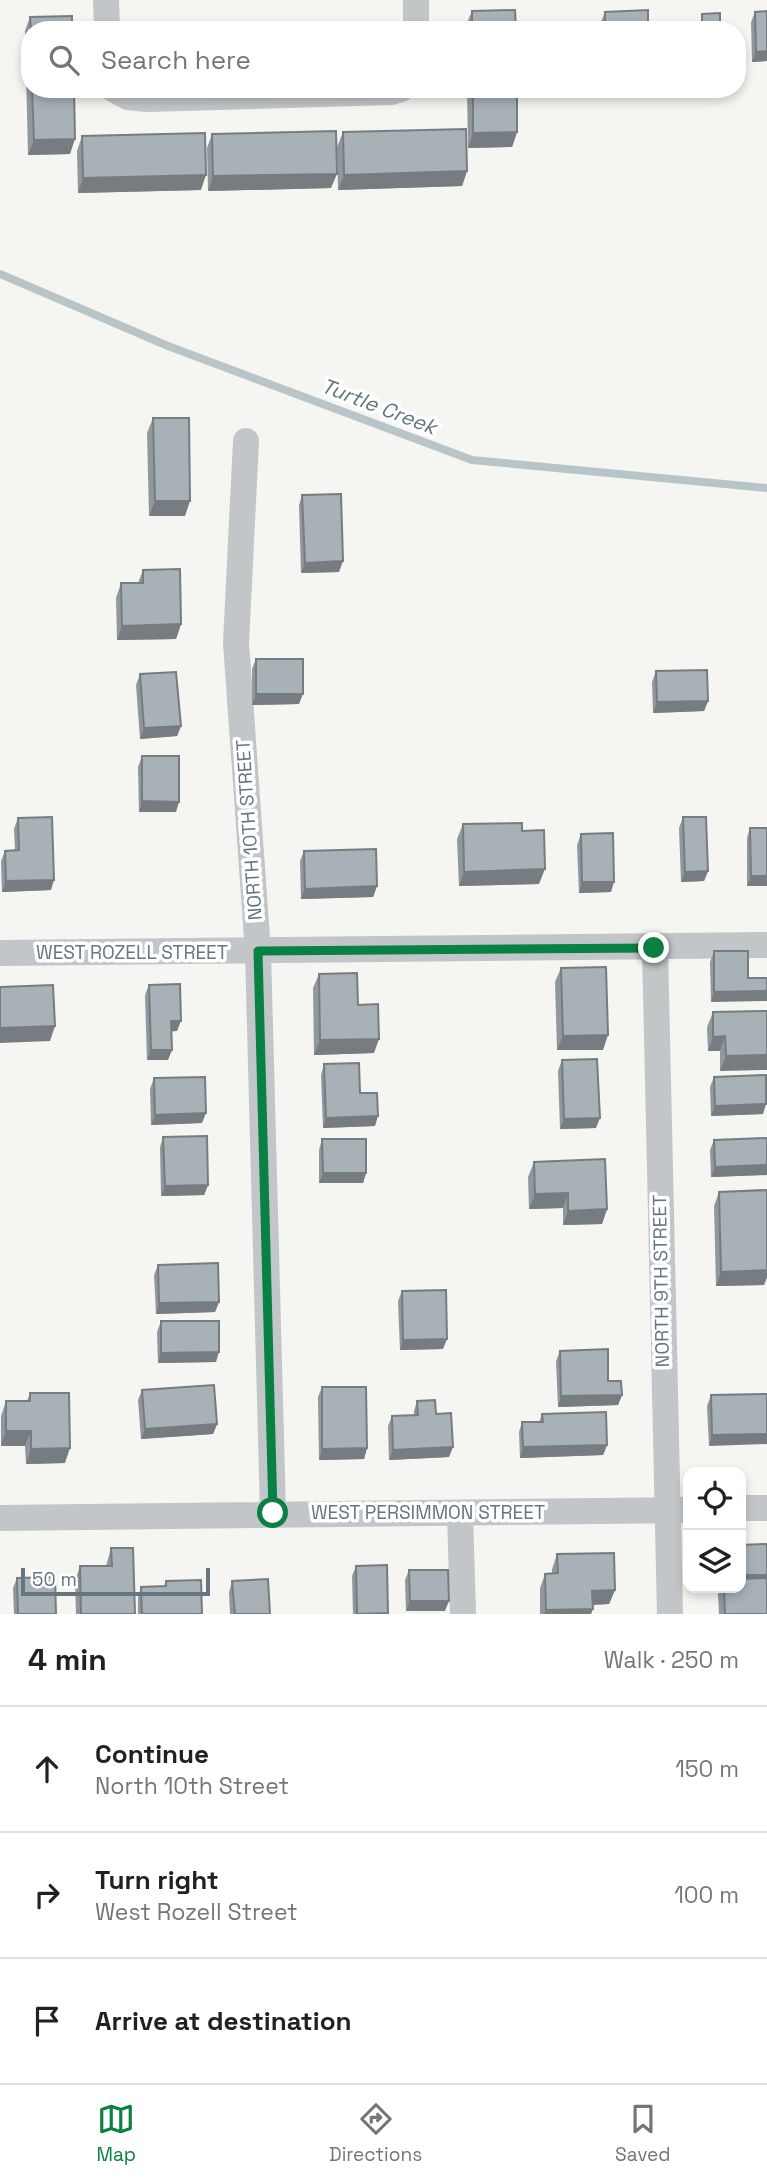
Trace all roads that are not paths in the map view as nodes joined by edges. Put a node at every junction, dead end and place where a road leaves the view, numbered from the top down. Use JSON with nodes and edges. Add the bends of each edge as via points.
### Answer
{"nodes":[{"id":1,"x":106,"y":0,"type":"edge"},
{"id":2,"x":416,"y":0,"type":"edge"},
{"id":3,"x":107,"y":21,"type":"edge"},
{"id":4,"x":416,"y":21,"type":"edge"},
{"id":5,"x":138,"y":98,"type":"edge"},
{"id":6,"x":182,"y":98,"type":"edge"},
{"id":7,"x":246,"y":441,"type":"dead end"},
{"id":8,"x":767,"y":945,"type":"edge"},
{"id":9,"x":654,"y":948,"type":"junction"},
{"id":10,"x":258,"y":951,"type":"junction"},
{"id":11,"x":0,"y":953,"type":"edge"},
{"id":12,"x":746,"y":1508,"type":"edge"},
{"id":13,"x":767,"y":1508,"type":"edge"},
{"id":14,"x":678,"y":1510,"type":"edge"},
{"id":15,"x":273,"y":1513,"type":"junction"},
{"id":16,"x":460,"y":1513,"type":"junction"},
{"id":17,"x":0,"y":1518,"type":"edge"},
{"id":18,"x":463,"y":1614,"type":"edge"},
{"id":19,"x":670,"y":1614,"type":"edge"}],
"edges":[{"from":1,"to":3,"type":"street"},
{"from":2,"to":4,"type":"street"},
{"from":5,"to":6,"type":"street"},
{"from":7,"to":10,"type":"street","name":"NORTH 10TH STREET","via":[[236,643]]},
{"from":8,"to":9,"type":"street","name":"WEST ROZELL STREET"},
{"from":9,"to":10,"type":"street","name":"WEST ROZELL STREET"},
{"from":9,"to":14,"type":"street","name":"NORTH 9TH STREET"},
{"from":10,"to":11,"type":"street","name":"WEST ROZELL STREET"},
{"from":10,"to":15,"type":"street","name":"NORTH 10TH STREET"},
{"from":12,"to":13,"type":"street"},
{"from":14,"to":16,"type":"street","name":"WEST PERSIMMON STREET"},
{"from":14,"to":19,"type":"street","name":"NORTH 9TH STREET"},
{"from":15,"to":16,"type":"street","name":"WEST PERSIMMON STREET"},
{"from":15,"to":17,"type":"street","name":"WEST PERSIMMON STREET"},
{"from":16,"to":18,"type":"street"}]}
